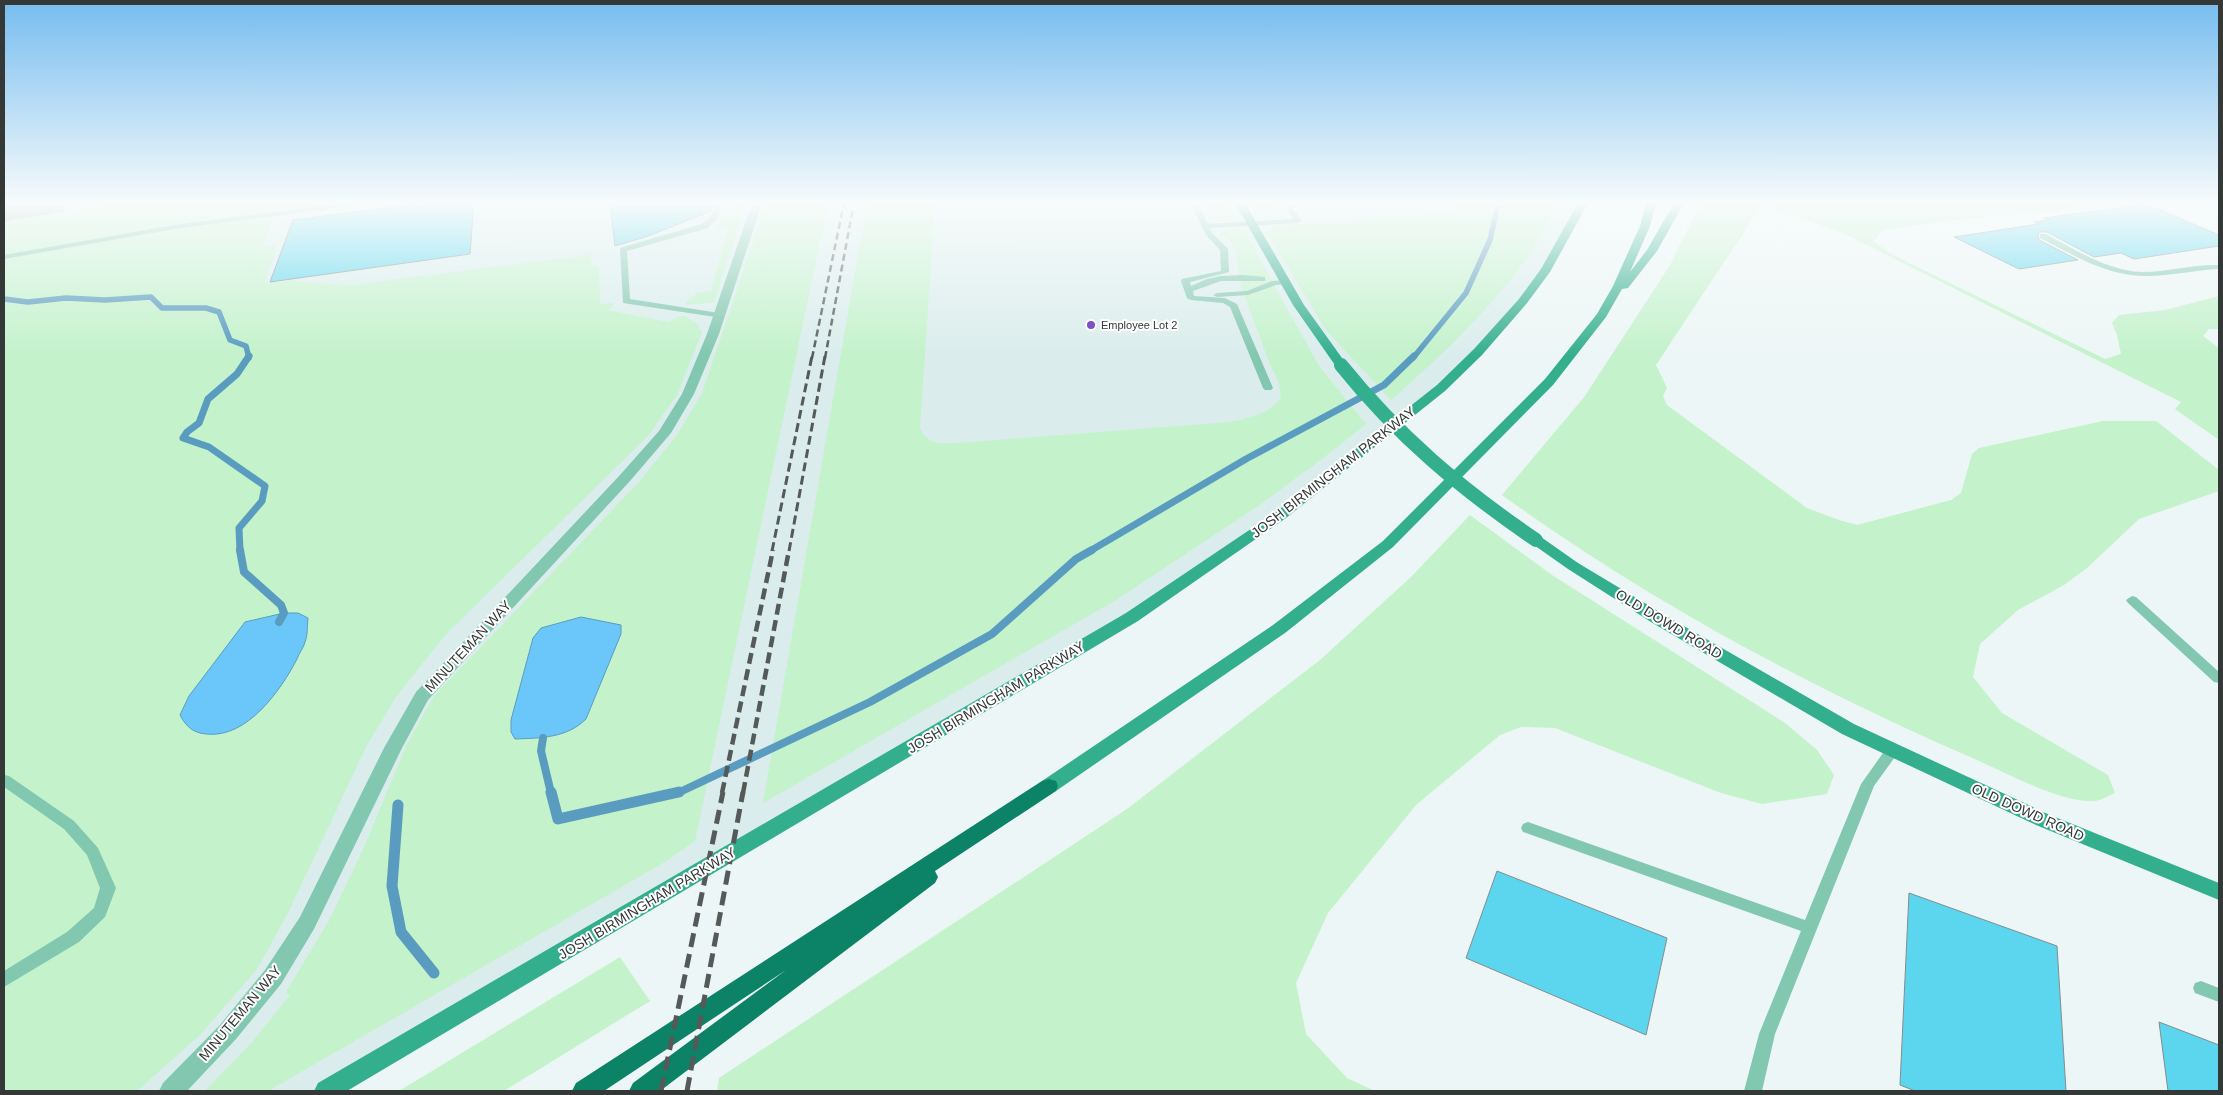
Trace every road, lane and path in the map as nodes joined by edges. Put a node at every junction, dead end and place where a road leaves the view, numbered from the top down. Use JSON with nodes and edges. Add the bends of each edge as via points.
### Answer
{"nodes":[{"id":1,"x":25,"y":254,"type":"edge"},
{"id":2,"x":623,"y":254,"type":"edge"},
{"id":3,"x":740,"y":254,"type":"edge"},
{"id":4,"x":1224,"y":254,"type":"edge"},
{"id":5,"x":1266,"y":254,"type":"edge"},
{"id":6,"x":1556,"y":254,"type":"edge"},
{"id":7,"x":1632,"y":254,"type":"edge"},
{"id":8,"x":1650,"y":254,"type":"edge"},
{"id":9,"x":2081,"y":254,"type":"edge"},
{"id":10,"x":4,"y":258,"type":"edge"},
{"id":11,"x":2219,"y":268,"type":"edge"},
{"id":12,"x":1280,"y":283,"type":"junction"},
{"id":13,"x":1195,"y":291,"type":"junction"},
{"id":14,"x":1602,"y":315,"type":"junction"},
{"id":15,"x":719,"y":316,"type":"junction"},
{"id":16,"x":1268,"y":388,"type":"dead end"},
{"id":17,"x":2132,"y":600,"type":"dead end"},
{"id":18,"x":2219,"y":679,"type":"edge"},
{"id":19,"x":1893,"y":750,"type":"junction"},
{"id":20,"x":4,"y":780,"type":"edge"},
{"id":21,"x":1049,"y":786,"type":"junction"},
{"id":22,"x":1528,"y":828,"type":"dead end"},
{"id":23,"x":2219,"y":892,"type":"edge"},
{"id":24,"x":1810,"y":928,"type":"junction"},
{"id":25,"x":4,"y":980,"type":"edge"},
{"id":26,"x":2201,"y":988,"type":"dead end"},
{"id":27,"x":2219,"y":995,"type":"edge"},
{"id":28,"x":171,"y":1091,"type":"edge"},
{"id":29,"x":326,"y":1091,"type":"edge"},
{"id":30,"x":584,"y":1091,"type":"edge"},
{"id":31,"x":641,"y":1091,"type":"edge"},
{"id":32,"x":1753,"y":1091,"type":"edge"}],
"edges":[{"from":1,"to":10,"type":"lane"},
{"from":2,"to":15,"type":"lane","via":[[626,301]]},
{"from":3,"to":15,"type":"street","name":"MINUTEMAN WAY"},
{"from":4,"to":13,"type":"lane","via":[[1225,272],[1185,281]]},
{"from":5,"to":12,"type":"main road","name":"OLD DOWD ROAD"},
{"from":6,"to":29,"type":"main road","name":"JOSH BIRMINGHAM PARKWAY","via":[[1522,301],[1478,352],[1441,388],[1281,515],[1132,617]]},
{"from":7,"to":14,"type":"main road"},
{"from":8,"to":14,"type":"main road"},
{"from":9,"to":11,"type":"lane","via":[[2129,274]]},
{"from":12,"to":13,"type":"lane","via":[[1262,279],[1254,283]]},
{"from":12,"to":13,"type":"lane","via":[[1248,293],[1207,296]]},
{"from":12,"to":19,"type":"main road","name":"OLD DOWD ROAD","bridge":true,"via":[[1378,410],[1484,504],[1573,566],[1657,618],[1848,729]]},
{"from":13,"to":16,"type":"lane","via":[[1231,303]]},
{"from":14,"to":21,"type":"main road","via":[[1549,382],[1388,544],[1279,629]]},
{"from":15,"to":28,"type":"street","name":"MINUTEMAN WAY","via":[[688,394],[664,433],[422,696],[306,923],[273,977],[228,1032]]},
{"from":17,"to":18,"type":"lane"},
{"from":19,"to":23,"type":"main road","name":"OLD DOWD ROAD","via":[[2043,820]]},
{"from":19,"to":24,"type":"lane","via":[[1868,784]]},
{"from":20,"to":25,"type":"lane","via":[[69,825],[93,852],[108,888],[100,912],[73,937]]},
{"from":21,"to":30,"type":"highway"},
{"from":21,"to":31,"type":"highway"},
{"from":22,"to":24,"type":"lane"},
{"from":24,"to":32,"type":"lane","via":[[1767,1034]]},
{"from":26,"to":27,"type":"lane"}]}
